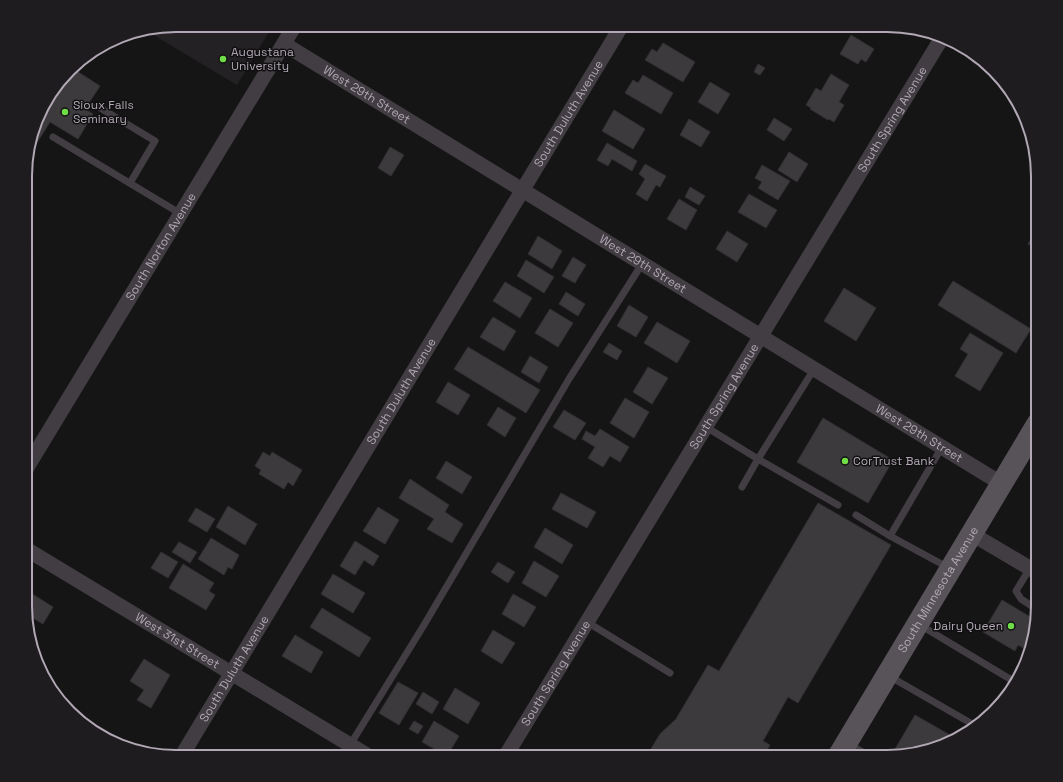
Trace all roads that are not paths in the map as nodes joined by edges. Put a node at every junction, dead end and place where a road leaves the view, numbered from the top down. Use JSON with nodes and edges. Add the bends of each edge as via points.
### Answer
{"nodes":[{"id":1,"x":291,"y":32,"type":"edge"},
{"id":2,"x":618,"y":32,"type":"edge"},
{"id":3,"x":939,"y":42,"type":"edge"},
{"id":4,"x":284,"y":44,"type":"junction"},
{"id":5,"x":97,"y":106,"type":"dead end"},
{"id":6,"x":53,"y":137,"type":"dead end"},
{"id":7,"x":130,"y":184,"type":"junction"},
{"id":8,"x":522,"y":190,"type":"junction"},
{"id":9,"x":181,"y":214,"type":"junction"},
{"id":10,"x":642,"y":264,"type":"junction"},
{"id":11,"x":761,"y":337,"type":"junction"},
{"id":12,"x":814,"y":369,"type":"junction"},
{"id":13,"x":706,"y":427,"type":"junction"},
{"id":14,"x":1031,"y":435,"type":"edge"},
{"id":15,"x":942,"y":447,"type":"junction"},
{"id":16,"x":32,"y":459,"type":"edge"},
{"id":17,"x":758,"y":460,"type":"junction"},
{"id":18,"x":1002,"y":484,"type":"junction"},
{"id":19,"x":742,"y":487,"type":"dead end"},
{"id":20,"x":838,"y":505,"type":"dead end"},
{"id":21,"x":856,"y":515,"type":"dead end"},
{"id":22,"x":972,"y":534,"type":"junction"},
{"id":23,"x":890,"y":536,"type":"junction"},
{"id":24,"x":32,"y":553,"type":"edge"},
{"id":25,"x":951,"y":569,"type":"junction"},
{"id":26,"x":1031,"y":569,"type":"edge"},
{"id":27,"x":1031,"y":574,"type":"edge"},
{"id":28,"x":1031,"y":605,"type":"edge"},
{"id":29,"x":587,"y":622,"type":"junction"},
{"id":30,"x":918,"y":624,"type":"junction"},
{"id":31,"x":232,"y":673,"type":"junction"},
{"id":32,"x":670,"y":673,"type":"dead end"},
{"id":33,"x":887,"y":675,"type":"junction"},
{"id":34,"x":1011,"y":680,"type":"edge"},
{"id":35,"x":971,"y":723,"type":"edge"},
{"id":36,"x":350,"y":744,"type":"junction"},
{"id":37,"x":186,"y":750,"type":"edge"},
{"id":38,"x":359,"y":750,"type":"edge"},
{"id":39,"x":509,"y":750,"type":"edge"},
{"id":40,"x":843,"y":750,"type":"edge"}],
"edges":[{"from":1,"to":4,"type":"street","name":"South Norton Avenue"},
{"from":2,"to":8,"type":"street","name":"South Duluth Avenue"},
{"from":3,"to":11,"type":"street","name":"South Spring Avenue"},
{"from":4,"to":8,"type":"street","name":"West 29th Street"},
{"from":4,"to":9,"type":"street","name":"South Norton Avenue"},
{"from":5,"to":7,"type":"lane","via":[[155,141]]},
{"from":6,"to":7,"type":"lane"},
{"from":7,"to":9,"type":"lane"},
{"from":8,"to":10,"type":"street","name":"West 29th Street"},
{"from":8,"to":31,"type":"street","name":"South Duluth Avenue"},
{"from":9,"to":16,"type":"street","name":"South Norton Avenue"},
{"from":10,"to":11,"type":"street","name":"West 29th Street"},
{"from":10,"to":36,"type":"lane","via":[[569,379],[424,625]]},
{"from":11,"to":12,"type":"street","name":"West 29th Street"},
{"from":11,"to":13,"type":"street","name":"South Spring Avenue"},
{"from":12,"to":15,"type":"street","name":"West 29th Street"},
{"from":12,"to":17,"type":"lane"},
{"from":13,"to":17,"type":"lane"},
{"from":13,"to":29,"type":"street","name":"South Spring Avenue"},
{"from":14,"to":18,"type":"main road","name":"South Minnesota Avenue"},
{"from":15,"to":18,"type":"street","name":"West 29th Street"},
{"from":15,"to":23,"type":"lane"},
{"from":17,"to":19,"type":"lane"},
{"from":17,"to":20,"type":"lane"},
{"from":18,"to":22,"type":"main road","name":"South Minnesota Avenue"},
{"from":21,"to":23,"type":"lane"},
{"from":22,"to":25,"type":"main road","name":"South Minnesota Avenue"},
{"from":22,"to":26,"type":"street"},
{"from":23,"to":25,"type":"lane"},
{"from":24,"to":31,"type":"street","name":"West 31st Street"},
{"from":25,"to":30,"type":"main road","name":"South Minnesota Avenue"},
{"from":27,"to":28,"type":"lane","via":[[1016,591],[1021,599]]},
{"from":29,"to":32,"type":"lane"},
{"from":29,"to":39,"type":"street","name":"South Spring Avenue"},
{"from":30,"to":33,"type":"main road","name":"South Minnesota Avenue"},
{"from":30,"to":34,"type":"lane"},
{"from":31,"to":36,"type":"street","name":"West 31st Street"},
{"from":31,"to":37,"type":"street","name":"South Duluth Avenue"},
{"from":33,"to":35,"type":"lane"},
{"from":33,"to":40,"type":"main road","name":"South Minnesota Avenue"},
{"from":36,"to":38,"type":"street","name":"West 31st Street"}]}
